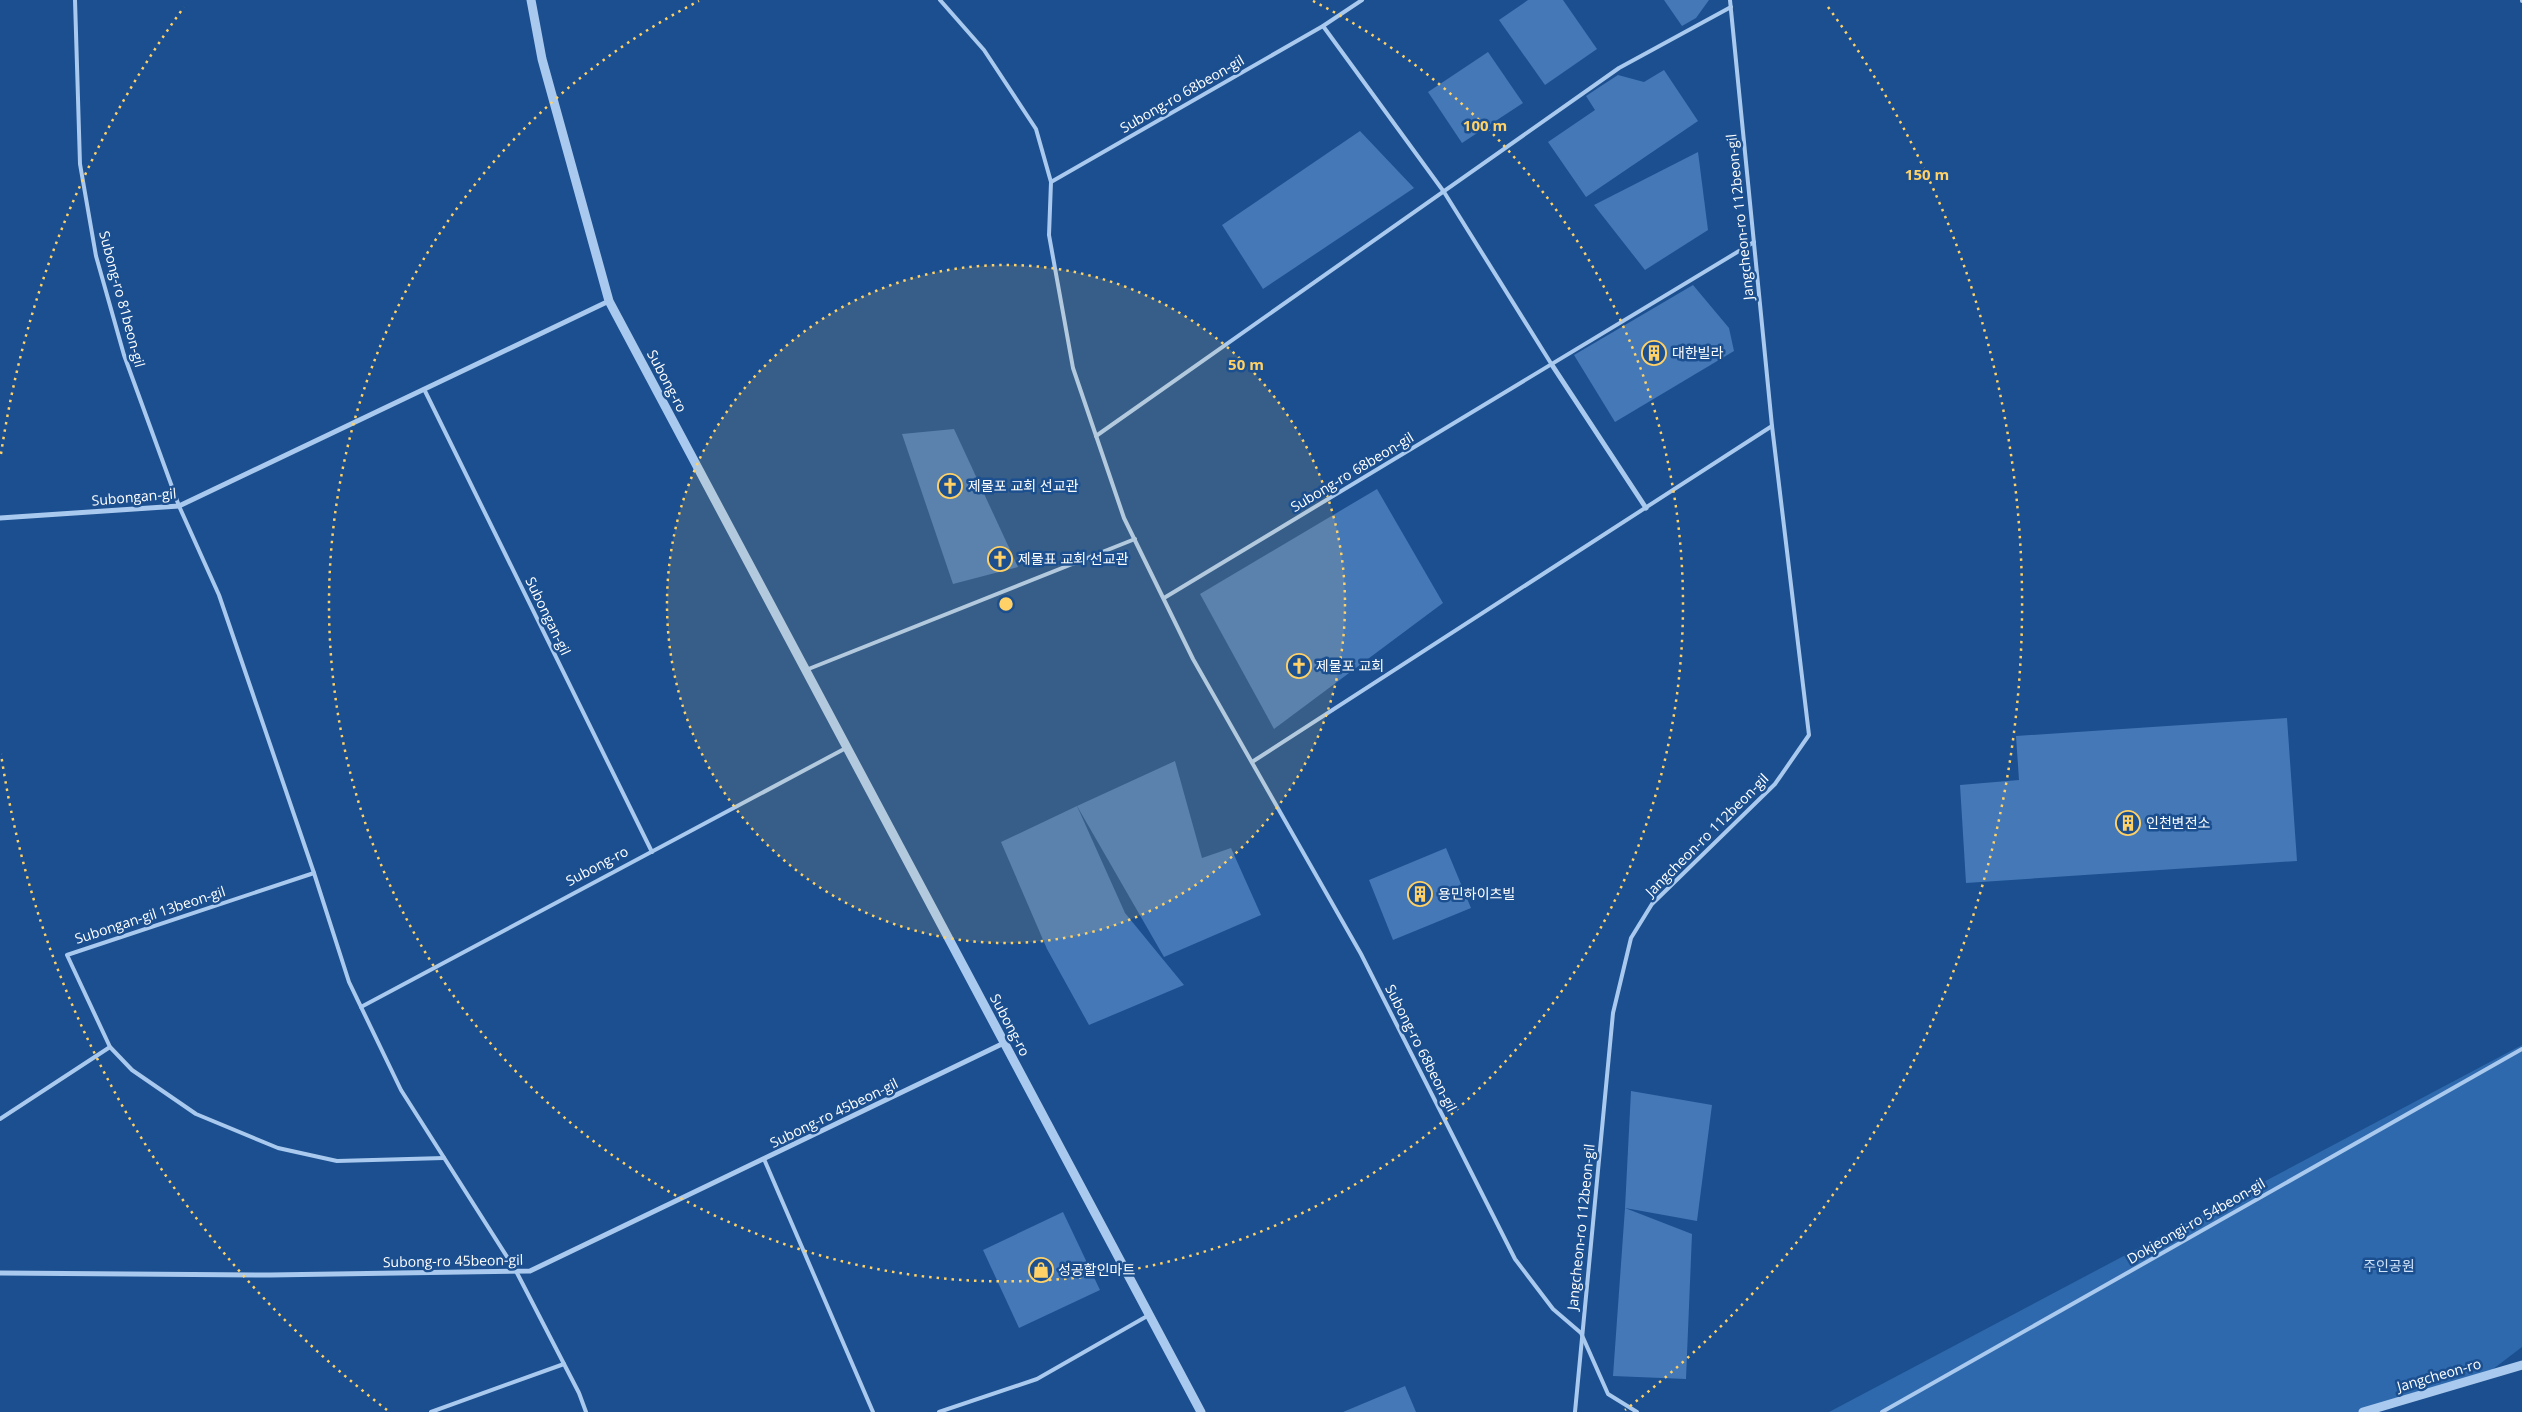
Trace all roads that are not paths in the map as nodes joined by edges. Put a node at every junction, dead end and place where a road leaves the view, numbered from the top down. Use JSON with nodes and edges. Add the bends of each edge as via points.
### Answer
{"nodes":[{"id":1,"x":75,"y":0,"type":"edge"},
{"id":2,"x":531,"y":0,"type":"edge"},
{"id":3,"x":940,"y":0,"type":"edge"},
{"id":4,"x":1362,"y":0,"type":"edge"},
{"id":5,"x":1730,"y":0,"type":"edge"},
{"id":6,"x":1731,"y":7,"type":"junction"},
{"id":7,"x":1323,"y":26,"type":"junction"},
{"id":8,"x":1052,"y":182,"type":"junction"},
{"id":9,"x":1444,"y":192,"type":"junction"},
{"id":10,"x":1754,"y":242,"type":"junction"},
{"id":11,"x":609,"y":301,"type":"junction"},
{"id":12,"x":1552,"y":365,"type":"junction"},
{"id":13,"x":424,"y":389,"type":"junction"},
{"id":14,"x":1772,"y":426,"type":"junction"},
{"id":15,"x":1096,"y":436,"type":"junction"},
{"id":16,"x":179,"y":506,"type":"junction"},
{"id":17,"x":1646,"y":508,"type":"junction"},
{"id":18,"x":0,"y":518,"type":"edge"},
{"id":19,"x":1135,"y":539,"type":"junction"},
{"id":20,"x":1164,"y":598,"type":"junction"},
{"id":21,"x":806,"y":670,"type":"junction"},
{"id":22,"x":846,"y":748,"type":"junction"},
{"id":23,"x":1252,"y":762,"type":"junction"},
{"id":24,"x":652,"y":852,"type":"junction"},
{"id":25,"x":314,"y":873,"type":"junction"},
{"id":26,"x":361,"y":1007,"type":"junction"},
{"id":27,"x":1004,"y":1043,"type":"junction"},
{"id":28,"x":110,"y":1047,"type":"junction"},
{"id":29,"x":2522,"y":1049,"type":"edge"},
{"id":30,"x":0,"y":1119,"type":"edge"},
{"id":31,"x":444,"y":1158,"type":"junction"},
{"id":32,"x":764,"y":1159,"type":"junction"},
{"id":33,"x":516,"y":1271,"type":"junction"},
{"id":34,"x":0,"y":1273,"type":"edge"},
{"id":35,"x":1149,"y":1315,"type":"junction"},
{"id":36,"x":1581,"y":1333,"type":"junction"},
{"id":37,"x":564,"y":1364,"type":"junction"},
{"id":38,"x":2522,"y":1365,"type":"edge"},
{"id":39,"x":431,"y":1412,"type":"edge"},
{"id":40,"x":586,"y":1412,"type":"edge"},
{"id":41,"x":873,"y":1412,"type":"edge"},
{"id":42,"x":939,"y":1412,"type":"edge"},
{"id":43,"x":1201,"y":1412,"type":"edge"},
{"id":44,"x":1574,"y":1412,"type":"edge"},
{"id":45,"x":1637,"y":1412,"type":"edge"},
{"id":46,"x":1882,"y":1412,"type":"edge"},
{"id":47,"x":2363,"y":1412,"type":"edge"}],
"edges":[{"from":1,"to":16,"type":"lane","name":"Subong-ro 81beon-gil","via":[[80,164],[96,256],[124,356]]},
{"from":2,"to":11,"type":"street","name":"Subong-ro","via":[[542,59]]},
{"from":3,"to":8,"type":"lane","name":"Subong-ro 68beon-gil","via":[[984,50],[1036,129]]},
{"from":4,"to":7,"type":"lane"},
{"from":5,"to":6,"type":"lane","name":"Jangcheon-ro 112beon-gil"},
{"from":6,"to":9,"type":"lane","via":[[1619,68]]},
{"from":6,"to":10,"type":"lane","name":"Jangcheon-ro 112beon-gil"},
{"from":7,"to":8,"type":"lane","name":"Subong-ro 68beon-gil"},
{"from":7,"to":9,"type":"lane"},
{"from":8,"to":15,"type":"lane","name":"Subong-ro 68beon-gil","via":[[1050,245],[1073,368]]},
{"from":9,"to":12,"type":"lane"},
{"from":9,"to":15,"type":"lane"},
{"from":10,"to":12,"type":"lane"},
{"from":10,"to":14,"type":"lane","name":"Jangcheon-ro 112beon-gil"},
{"from":11,"to":13,"type":"street","name":"Subongan-gil"},
{"from":11,"to":21,"type":"street","name":"Subong-ro"},
{"from":12,"to":17,"type":"street"},
{"from":12,"to":20,"type":"lane","name":"Subong-ro 68beon-gil"},
{"from":13,"to":16,"type":"street","name":"Subongan-gil"},
{"from":13,"to":24,"type":"lane","name":"Subongan-gil"},
{"from":14,"to":17,"type":"lane"},
{"from":14,"to":36,"type":"lane","name":"Jangcheon-ro 112beon-gil","via":[[1809,735],[1775,784],[1652,904],[1632,938],[1614,1013]]},
{"from":15,"to":19,"type":"lane","name":"Subong-ro 68beon-gil","via":[[1124,518]]},
{"from":16,"to":18,"type":"street","name":"Subongan-gil"},
{"from":16,"to":25,"type":"lane","via":[[219,595]]},
{"from":17,"to":23,"type":"lane"},
{"from":19,"to":20,"type":"lane","name":"Subong-ro 68beon-gil"},
{"from":19,"to":21,"type":"lane"},
{"from":20,"to":23,"type":"lane","name":"Subong-ro 68beon-gil","via":[[1193,659]]},
{"from":21,"to":22,"type":"street","name":"Subong-ro"},
{"from":22,"to":24,"type":"lane","name":"Subong-ro"},
{"from":22,"to":27,"type":"street","name":"Subong-ro"},
{"from":23,"to":36,"type":"lane","name":"Subong-ro 68beon-gil","via":[[1361,954],[1515,1259],[1553,1309]]},
{"from":24,"to":26,"type":"lane","name":"Subong-ro"},
{"from":25,"to":26,"type":"lane","via":[[349,982]]},
{"from":25,"to":28,"type":"lane","name":"Subongan-gil 13beon-gil","via":[[67,955]]},
{"from":26,"to":31,"type":"lane","via":[[402,1090]]},
{"from":27,"to":32,"type":"street","name":"Subong-ro 45beon-gil"},
{"from":27,"to":35,"type":"street","name":"Subong-ro"},
{"from":28,"to":30,"type":"lane"},
{"from":28,"to":31,"type":"lane","name":"Subongan-gil 13beon-gil","via":[[132,1070],[196,1114],[278,1148],[337,1161]]},
{"from":29,"to":46,"type":"lane","name":"Dokjeongi-ro 54beon-gil"},
{"from":31,"to":33,"type":"lane"},
{"from":32,"to":33,"type":"street","name":"Subong-ro 45beon-gil","via":[[530,1272]]},
{"from":32,"to":41,"type":"lane"},
{"from":33,"to":34,"type":"street","name":"Subong-ro 45beon-gil","via":[[270,1275]]},
{"from":33,"to":37,"type":"lane"},
{"from":35,"to":42,"type":"lane","via":[[1037,1379]]},
{"from":35,"to":43,"type":"street","name":"Subong-ro"},
{"from":36,"to":44,"type":"lane","name":"Jangcheon-ro 112beon-gil"},
{"from":36,"to":45,"type":"lane","via":[[1608,1394]]},
{"from":37,"to":39,"type":"lane"},
{"from":37,"to":40,"type":"lane"},
{"from":38,"to":47,"type":"street","name":"Jangcheon-ro"}]}
